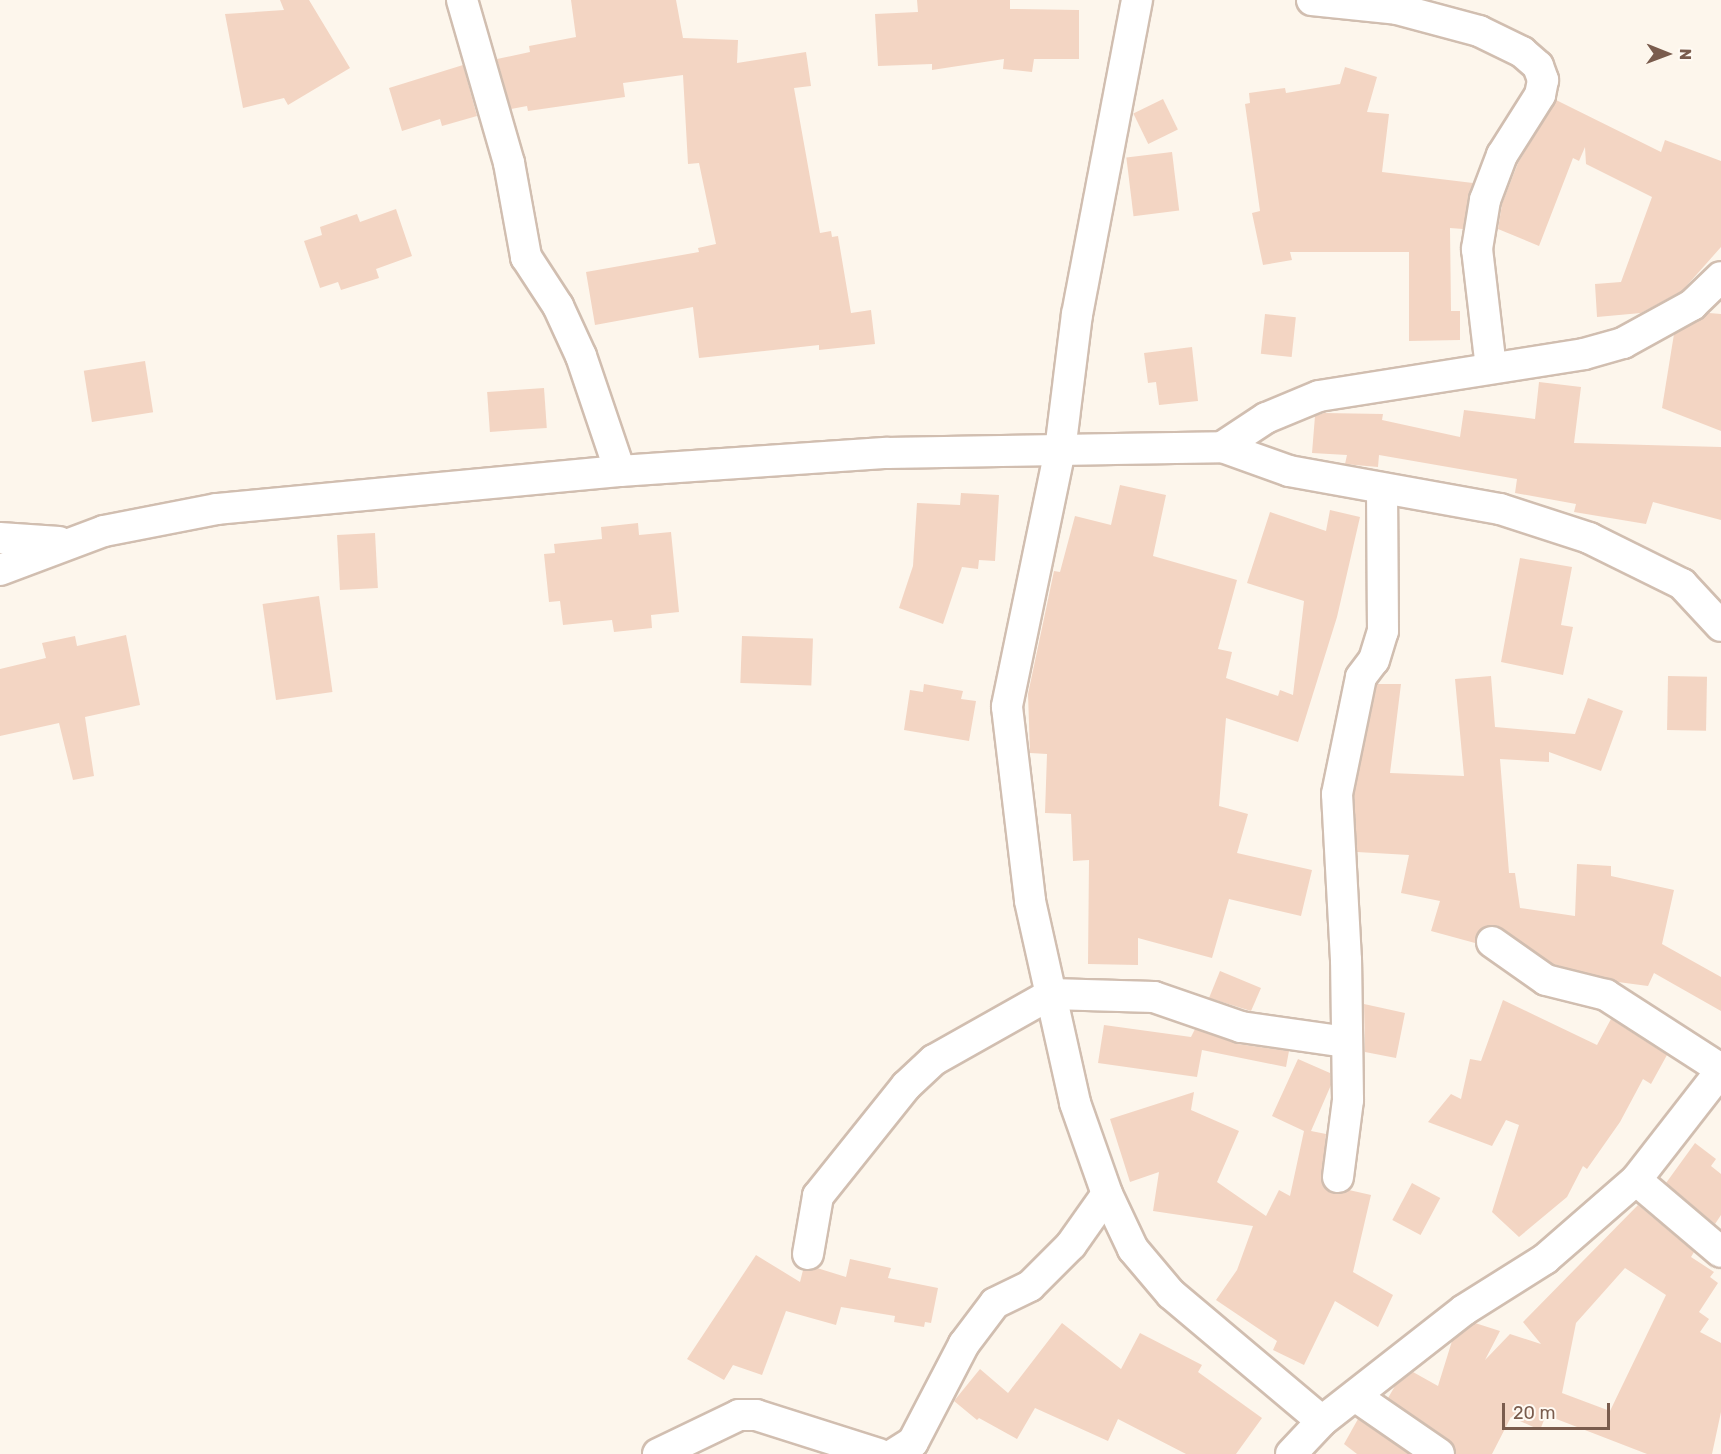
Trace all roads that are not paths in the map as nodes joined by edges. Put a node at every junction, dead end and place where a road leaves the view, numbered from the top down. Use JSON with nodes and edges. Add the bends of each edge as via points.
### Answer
{"nodes":[{"id":1,"x":462,"y":0,"type":"edge"},
{"id":2,"x":1137,"y":0,"type":"edge"},
{"id":3,"x":1312,"y":0,"type":"edge"},
{"id":4,"x":1721,"y":277,"type":"edge"},
{"id":5,"x":1491,"y":368,"type":"junction"},
{"id":6,"x":1222,"y":447,"type":"junction"},
{"id":7,"x":1060,"y":450,"type":"junction"},
{"id":8,"x":620,"y":471,"type":"junction"},
{"id":9,"x":1382,"y":489,"type":"junction"},
{"id":10,"x":0,"y":538,"type":"edge"},
{"id":11,"x":71,"y":543,"type":"junction"},
{"id":12,"x":0,"y":570,"type":"edge"},
{"id":13,"x":1721,"y":626,"type":"edge"},
{"id":14,"x":1491,"y":942,"type":"dead end"},
{"id":15,"x":1051,"y":994,"type":"junction"},
{"id":16,"x":1347,"y":1042,"type":"junction"},
{"id":17,"x":1721,"y":1070,"type":"edge"},
{"id":18,"x":1338,"y":1177,"type":"dead end"},
{"id":19,"x":1636,"y":1180,"type":"junction"},
{"id":20,"x":1107,"y":1194,"type":"junction"},
{"id":21,"x":1721,"y":1252,"type":"edge"},
{"id":22,"x":808,"y":1254,"type":"dead end"},
{"id":23,"x":1355,"y":1396,"type":"junction"},
{"id":24,"x":1322,"y":1421,"type":"junction"},
{"id":25,"x":658,"y":1454,"type":"edge"},
{"id":26,"x":879,"y":1454,"type":"edge"},
{"id":27,"x":894,"y":1454,"type":"edge"},
{"id":28,"x":1292,"y":1454,"type":"edge"},
{"id":29,"x":1439,"y":1454,"type":"edge"}],
"edges":[{"from":1,"to":8,"type":"street","via":[[508,163],[526,258],[558,306],[581,356]]},
{"from":2,"to":7,"type":"street","via":[[1077,314]]},
{"from":3,"to":5,"type":"street","via":[[1397,9],[1479,31],[1522,52],[1538,66],[1543,80],[1540,95],[1502,154],[1485,200],[1479,239]]},
{"from":4,"to":5,"type":"street","via":[[1692,305],[1623,343],[1584,354]]},
{"from":5,"to":6,"type":"street","via":[[1319,396],[1266,418]]},
{"from":6,"to":7,"type":"street"},
{"from":6,"to":9,"type":"street","via":[[1290,471]]},
{"from":7,"to":8,"type":"street","via":[[886,453]]},
{"from":7,"to":15,"type":"street","via":[[1007,707],[1030,901]]},
{"from":8,"to":11,"type":"street","via":[[218,509],[151,519]]},
{"from":9,"to":13,"type":"street","via":[[1500,509],[1589,538],[1682,584]]},
{"from":9,"to":16,"type":"street","via":[[1383,631],[1374,660],[1361,677],[1337,794]]},
{"from":10,"to":11,"type":"street"},
{"from":11,"to":12,"type":"street"},
{"from":14,"to":17,"type":"street","via":[[1546,980],[1606,995]]},
{"from":15,"to":16,"type":"street","via":[[1154,997],[1241,1027]]},
{"from":15,"to":20,"type":"street","via":[[1075,1103]]},
{"from":15,"to":22,"type":"street","via":[[934,1060],[906,1086],[818,1196]]},
{"from":16,"to":18,"type":"street","via":[[1348,1100]]},
{"from":17,"to":19,"type":"street"},
{"from":19,"to":21,"type":"street"},
{"from":19,"to":23,"type":"street","via":[[1545,1259],[1464,1310]]},
{"from":20,"to":24,"type":"street","via":[[1133,1249],[1171,1294]]},
{"from":20,"to":27,"type":"street","via":[[1071,1245],[1030,1286],[995,1303],[964,1344],[913,1443]]},
{"from":23,"to":24,"type":"street"},
{"from":23,"to":29,"type":"street"},
{"from":24,"to":28,"type":"street"},
{"from":25,"to":26,"type":"street","via":[[739,1414],[756,1415]]}]}
